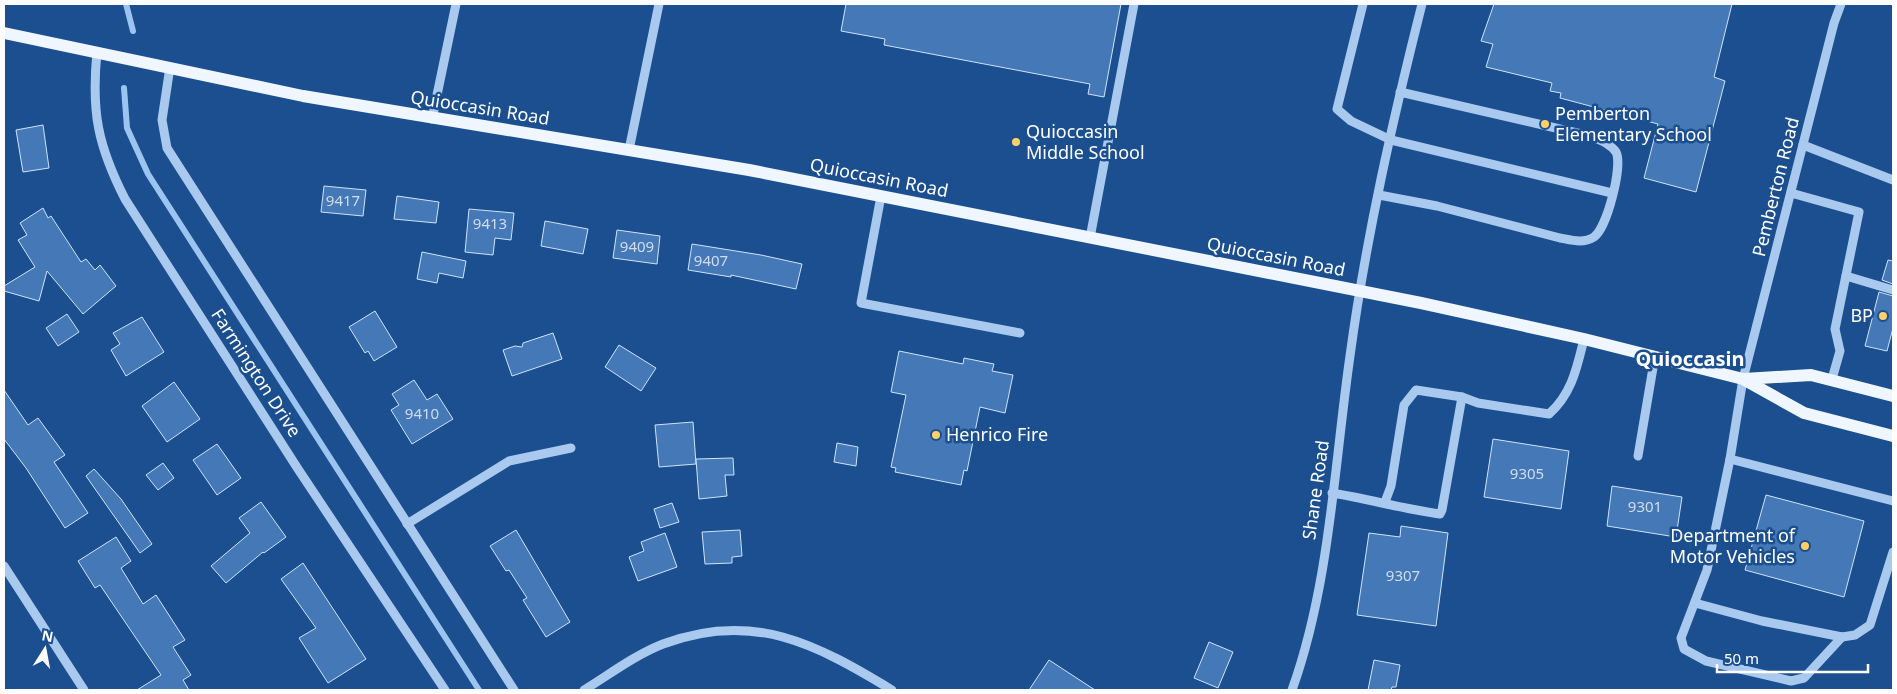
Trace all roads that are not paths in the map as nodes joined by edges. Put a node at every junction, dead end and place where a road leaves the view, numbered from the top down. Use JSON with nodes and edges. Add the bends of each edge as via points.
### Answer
{"nodes":[{"id":1,"x":456,"y":4,"type":"edge"},
{"id":2,"x":659,"y":4,"type":"edge"},
{"id":3,"x":1134,"y":4,"type":"edge"},
{"id":4,"x":1363,"y":4,"type":"edge"},
{"id":5,"x":1422,"y":4,"type":"edge"},
{"id":6,"x":1841,"y":4,"type":"edge"},
{"id":7,"x":4,"y":34,"type":"edge"},
{"id":8,"x":97,"y":52,"type":"junction"},
{"id":9,"x":170,"y":67,"type":"junction"},
{"id":10,"x":1400,"y":92,"type":"junction"},
{"id":11,"x":432,"y":119,"type":"junction"},
{"id":12,"x":1391,"y":140,"type":"junction"},
{"id":13,"x":1803,"y":145,"type":"junction"},
{"id":14,"x":628,"y":150,"type":"junction"},
{"id":15,"x":1893,"y":180,"type":"edge"},
{"id":16,"x":1612,"y":193,"type":"junction"},
{"id":17,"x":1791,"y":193,"type":"junction"},
{"id":18,"x":1380,"y":195,"type":"junction"},
{"id":19,"x":881,"y":196,"type":"junction"},
{"id":20,"x":1090,"y":238,"type":"junction"},
{"id":21,"x":1846,"y":276,"type":"junction"},
{"id":22,"x":1893,"y":290,"type":"edge"},
{"id":23,"x":1360,"y":291,"type":"junction"},
{"id":24,"x":1020,"y":332,"type":"dead end"},
{"id":25,"x":1584,"y":339,"type":"junction"},
{"id":26,"x":1655,"y":356,"type":"junction"},
{"id":27,"x":1743,"y":378,"type":"junction"},
{"id":28,"x":1832,"y":379,"type":"junction"},
{"id":29,"x":1893,"y":396,"type":"edge"},
{"id":30,"x":1462,"y":397,"type":"junction"},
{"id":31,"x":1893,"y":436,"type":"edge"},
{"id":32,"x":570,"y":448,"type":"dead end"},
{"id":33,"x":1638,"y":456,"type":"dead end"},
{"id":34,"x":1730,"y":459,"type":"junction"},
{"id":35,"x":1332,"y":493,"type":"junction"},
{"id":36,"x":1893,"y":501,"type":"edge"},
{"id":37,"x":1386,"y":502,"type":"junction"},
{"id":38,"x":407,"y":524,"type":"junction"},
{"id":39,"x":1893,"y":552,"type":"edge"},
{"id":40,"x":4,"y":566,"type":"edge"},
{"id":41,"x":1695,"y":603,"type":"junction"},
{"id":42,"x":1842,"y":638,"type":"junction"},
{"id":43,"x":84,"y":690,"type":"edge"},
{"id":44,"x":445,"y":690,"type":"edge"},
{"id":45,"x":514,"y":690,"type":"edge"},
{"id":46,"x":584,"y":690,"type":"edge"},
{"id":47,"x":892,"y":690,"type":"edge"},
{"id":48,"x":1292,"y":690,"type":"edge"}],
"edges":[{"from":1,"to":11,"type":"street"},
{"from":2,"to":14,"type":"street"},
{"from":3,"to":20,"type":"street"},
{"from":4,"to":12,"type":"street","via":[[1337,109],[1351,121]]},
{"from":5,"to":10,"type":"street","name":"Shane Road"},
{"from":6,"to":13,"type":"street","name":"Pemberton Road"},
{"from":7,"to":8,"type":"main road","name":"Quioccasin Road"},
{"from":8,"to":9,"type":"main road","name":"Quioccasin Road"},
{"from":8,"to":44,"type":"street","name":"Farmington Drive","via":[[94,86],[97,122],[109,168],[125,199]]},
{"from":9,"to":11,"type":"main road","name":"Quioccasin Road","via":[[303,96]]},
{"from":9,"to":38,"type":"street","via":[[162,120],[167,148]]},
{"from":10,"to":12,"type":"street","name":"Shane Road"},
{"from":10,"to":16,"type":"street","via":[[1601,140],[1618,158]]},
{"from":11,"to":14,"type":"main road","name":"Quioccasin Road"},
{"from":12,"to":16,"type":"street"},
{"from":12,"to":18,"type":"street","name":"Shane Road"},
{"from":13,"to":15,"type":"street"},
{"from":13,"to":17,"type":"street","name":"Pemberton Road"},
{"from":14,"to":19,"type":"main road","name":"Quioccasin Road"},
{"from":16,"to":18,"type":"street","via":[[1602,227],[1596,235],[1576,241]]},
{"from":17,"to":21,"type":"street","via":[[1859,212]]},
{"from":17,"to":27,"type":"street","name":"Pemberton Road"},
{"from":18,"to":23,"type":"street","name":"Shane Road"},
{"from":19,"to":20,"type":"main road","name":"Quioccasin Road"},
{"from":19,"to":24,"type":"street","via":[[861,303]]},
{"from":20,"to":23,"type":"main road","name":"Quioccasin Road"},
{"from":21,"to":22,"type":"street"},
{"from":21,"to":28,"type":"street","via":[[1835,330],[1840,351]]},
{"from":23,"to":25,"type":"main road","name":"Quioccasin Road"},
{"from":23,"to":35,"type":"street","name":"Shane Road"},
{"from":25,"to":26,"type":"main road","name":"Quioccasin Road"},
{"from":25,"to":30,"type":"street","via":[[1573,382],[1566,396],[1548,414],[1478,404]]},
{"from":26,"to":27,"type":"main road","name":"Quioccasin Road"},
{"from":26,"to":33,"type":"street"},
{"from":27,"to":28,"type":"main road","name":"Quioccasin Road","via":[[1811,375]]},
{"from":27,"to":31,"type":"main road","name":"Quioccasin Road","via":[[1804,413]]},
{"from":27,"to":34,"type":"street","name":"Pemberton Road"},
{"from":28,"to":29,"type":"main road","name":"Quioccasin Road"},
{"from":30,"to":37,"type":"street","via":[[1416,390],[1404,405]]},
{"from":30,"to":37,"type":"street","via":[[1440,514],[1400,508]]},
{"from":32,"to":38,"type":"street","via":[[509,461]]},
{"from":34,"to":36,"type":"street"},
{"from":34,"to":41,"type":"street","name":"Pemberton Road","via":[[1708,570]]},
{"from":35,"to":37,"type":"street"},
{"from":35,"to":48,"type":"street","name":"Shane Road","via":[[1314,614]]},
{"from":38,"to":45,"type":"street"},
{"from":39,"to":42,"type":"street","via":[[1870,624],[1855,636]]},
{"from":40,"to":43,"type":"street"},
{"from":41,"to":42,"type":"street"},
{"from":41,"to":42,"type":"street","name":"Pemberton Road","via":[[1682,638],[1684,648],[1706,661],[1734,669],[1791,681],[1804,678]]},
{"from":46,"to":47,"type":"street","via":[[623,664],[662,644],[693,634],[724,630],[778,634],[812,645]]}]}
